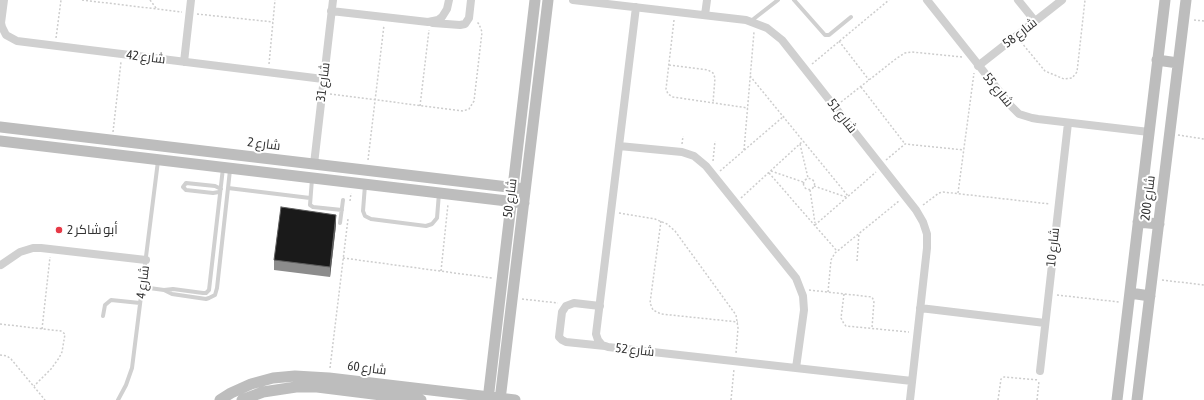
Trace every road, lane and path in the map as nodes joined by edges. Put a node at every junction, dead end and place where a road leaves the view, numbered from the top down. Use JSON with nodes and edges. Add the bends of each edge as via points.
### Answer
{"nodes":[{"id":1,"x":61,"y":0,"type":"edge"},
{"id":2,"x":82,"y":0,"type":"edge"},
{"id":3,"x":150,"y":0,"type":"edge"},
{"id":4,"x":191,"y":0,"type":"edge"},
{"id":5,"x":275,"y":0,"type":"edge"},
{"id":6,"x":332,"y":0,"type":"edge"},
{"id":7,"x":449,"y":0,"type":"edge"},
{"id":8,"x":471,"y":0,"type":"edge"},
{"id":9,"x":536,"y":0,"type":"edge"},
{"id":10,"x":548,"y":0,"type":"edge"},
{"id":11,"x":573,"y":0,"type":"edge"},
{"id":12,"x":707,"y":0,"type":"edge"},
{"id":13,"x":778,"y":0,"type":"edge"},
{"id":14,"x":794,"y":0,"type":"edge"},
{"id":15,"x":889,"y":0,"type":"edge"},
{"id":16,"x":927,"y":0,"type":"edge"},
{"id":17,"x":1018,"y":0,"type":"edge"},
{"id":18,"x":1062,"y":0,"type":"edge"},
{"id":19,"x":1085,"y":0,"type":"edge"},
{"id":20,"x":1165,"y":0,"type":"edge"},
{"id":21,"x":1186,"y":0,"type":"edge"},
{"id":22,"x":2,"y":4,"type":"edge"},
{"id":23,"x":636,"y":7,"type":"junction"},
{"id":24,"x":157,"y":9,"type":"junction"},
{"id":25,"x":331,"y":10,"type":"junction"},
{"id":26,"x":675,"y":12,"type":"junction"},
{"id":27,"x":189,"y":13,"type":"junction"},
{"id":28,"x":705,"y":15,"type":"junction"},
{"id":29,"x":385,"y":17,"type":"junction"},
{"id":30,"x":851,"y":17,"type":"dead end"},
{"id":31,"x":469,"y":18,"type":"junction"},
{"id":32,"x":1034,"y":21,"type":"junction"},
{"id":33,"x":273,"y":22,"type":"junction"},
{"id":34,"x":429,"y":22,"type":"junction"},
{"id":35,"x":753,"y":22,"type":"junction"},
{"id":36,"x":1016,"y":36,"type":"junction"},
{"id":37,"x":0,"y":40,"type":"edge"},
{"id":38,"x":17,"y":41,"type":"junction"},
{"id":39,"x":839,"y":41,"type":"junction"},
{"id":40,"x":56,"y":46,"type":"junction"},
{"id":41,"x":122,"y":54,"type":"junction"},
{"id":42,"x":1158,"y":60,"type":"junction"},
{"id":43,"x":184,"y":62,"type":"junction"},
{"id":44,"x":975,"y":62,"type":"junction"},
{"id":45,"x":1178,"y":62,"type":"junction"},
{"id":46,"x":669,"y":65,"type":"junction"},
{"id":47,"x":805,"y":69,"type":"junction"},
{"id":48,"x":268,"y":72,"type":"junction"},
{"id":49,"x":750,"y":76,"type":"junction"},
{"id":50,"x":324,"y":79,"type":"junction"},
{"id":51,"x":868,"y":80,"type":"junction"},
{"id":52,"x":861,"y":87,"type":"junction"},
{"id":53,"x":322,"y":93,"type":"junction"},
{"id":54,"x":375,"y":100,"type":"junction"},
{"id":55,"x":713,"y":103,"type":"junction"},
{"id":56,"x":420,"y":106,"type":"junction"},
{"id":57,"x":835,"y":107,"type":"junction"},
{"id":58,"x":748,"y":108,"type":"junction"},
{"id":59,"x":784,"y":116,"type":"junction"},
{"id":60,"x":1068,"y":123,"type":"junction"},
{"id":61,"x":0,"y":127,"type":"edge"},
{"id":62,"x":1149,"y":132,"type":"junction"},
{"id":63,"x":51,"y":133,"type":"junction"},
{"id":64,"x":112,"y":140,"type":"junction"},
{"id":65,"x":0,"y":141,"type":"edge"},
{"id":66,"x":715,"y":141,"type":"dead end"},
{"id":67,"x":803,"y":141,"type":"junction"},
{"id":68,"x":800,"y":144,"type":"junction"},
{"id":69,"x":905,"y":144,"type":"junction"},
{"id":70,"x":619,"y":146,"type":"junction"},
{"id":71,"x":50,"y":147,"type":"junction"},
{"id":72,"x":744,"y":150,"type":"junction"},
{"id":73,"x":964,"y":150,"type":"junction"},
{"id":74,"x":158,"y":160,"type":"junction"},
{"id":75,"x":314,"y":164,"type":"junction"},
{"id":76,"x":881,"y":166,"type":"junction"},
{"id":77,"x":227,"y":168,"type":"junction"},
{"id":78,"x":367,"y":170,"type":"junction"},
{"id":79,"x":770,"y":172,"type":"junction"},
{"id":80,"x":713,"y":174,"type":"junction"},
{"id":81,"x":311,"y":178,"type":"junction"},
{"id":82,"x":808,"y":178,"type":"junction"},
{"id":83,"x":803,"y":182,"type":"junction"},
{"id":84,"x":352,"y":183,"type":"junction"},
{"id":85,"x":365,"y":184,"type":"junction"},
{"id":86,"x":814,"y":186,"type":"junction"},
{"id":87,"x":513,"y":187,"type":"junction"},
{"id":88,"x":221,"y":189,"type":"junction"},
{"id":89,"x":228,"y":189,"type":"junction"},
{"id":90,"x":526,"y":189,"type":"junction"},
{"id":91,"x":810,"y":190,"type":"junction"},
{"id":92,"x":958,"y":193,"type":"junction"},
{"id":93,"x":444,"y":194,"type":"junction"},
{"id":94,"x":905,"y":196,"type":"junction"},
{"id":95,"x":848,"y":197,"type":"junction"},
{"id":96,"x":310,"y":198,"type":"junction"},
{"id":97,"x":343,"y":200,"type":"dead end"},
{"id":98,"x":512,"y":202,"type":"junction"},
{"id":99,"x":524,"y":203,"type":"junction"},
{"id":100,"x":736,"y":203,"type":"junction"},
{"id":101,"x":349,"y":205,"type":"dead end"},
{"id":102,"x":1058,"y":205,"type":"junction"},
{"id":103,"x":342,"y":210,"type":"junction"},
{"id":104,"x":916,"y":210,"type":"junction"},
{"id":105,"x":611,"y":212,"type":"junction"},
{"id":106,"x":348,"y":213,"type":"dead end"},
{"id":107,"x":661,"y":221,"type":"junction"},
{"id":108,"x":1138,"y":222,"type":"junction"},
{"id":109,"x":340,"y":223,"type":"dead end"},
{"id":110,"x":1158,"y":224,"type":"junction"},
{"id":111,"x":815,"y":225,"type":"junction"},
{"id":112,"x":860,"y":232,"type":"junction"},
{"id":113,"x":51,"y":249,"type":"junction"},
{"id":114,"x":837,"y":251,"type":"junction"},
{"id":115,"x":343,"y":258,"type":"junction"},
{"id":116,"x":146,"y":260,"type":"junction"},
{"id":117,"x":857,"y":261,"type":"dead end"},
{"id":118,"x":1,"y":265,"type":"edge"},
{"id":119,"x":441,"y":271,"type":"junction"},
{"id":120,"x":1152,"y":278,"type":"junction"},
{"id":121,"x":502,"y":279,"type":"junction"},
{"id":122,"x":1204,"y":285,"type":"edge"},
{"id":123,"x":142,"y":287,"type":"junction"},
{"id":124,"x":164,"y":290,"type":"junction"},
{"id":125,"x":801,"y":290,"type":"junction"},
{"id":126,"x":208,"y":292,"type":"junction"},
{"id":127,"x":828,"y":292,"type":"junction"},
{"id":128,"x":844,"y":294,"type":"junction"},
{"id":129,"x":1048,"y":294,"type":"junction"},
{"id":130,"x":1150,"y":296,"type":"junction"},
{"id":131,"x":213,"y":297,"type":"junction"},
{"id":132,"x":512,"y":298,"type":"junction"},
{"id":133,"x":1129,"y":298,"type":"junction"},
{"id":134,"x":140,"y":303,"type":"junction"},
{"id":135,"x":568,"y":304,"type":"junction"},
{"id":136,"x":600,"y":306,"type":"junction"},
{"id":137,"x":920,"y":308,"type":"junction"},
{"id":138,"x":104,"y":316,"type":"dead end"},
{"id":139,"x":738,"y":322,"type":"junction"},
{"id":140,"x":1045,"y":323,"type":"junction"},
{"id":141,"x":0,"y":324,"type":"edge"},
{"id":142,"x":872,"y":328,"type":"junction"},
{"id":143,"x":42,"y":329,"type":"junction"},
{"id":144,"x":917,"y":333,"type":"junction"},
{"id":145,"x":608,"y":347,"type":"junction"},
{"id":146,"x":0,"y":354,"type":"edge"},
{"id":147,"x":735,"y":361,"type":"junction"},
{"id":148,"x":796,"y":368,"type":"junction"},
{"id":149,"x":1040,"y":371,"type":"dead end"},
{"id":150,"x":329,"y":378,"type":"junction"},
{"id":151,"x":912,"y":381,"type":"junction"},
{"id":152,"x":34,"y":386,"type":"junction"},
{"id":153,"x":488,"y":398,"type":"edge"},
{"id":154,"x":500,"y":399,"type":"edge"},
{"id":155,"x":45,"y":400,"type":"edge"},
{"id":156,"x":118,"y":400,"type":"edge"},
{"id":157,"x":220,"y":400,"type":"edge"},
{"id":158,"x":242,"y":400,"type":"edge"},
{"id":159,"x":421,"y":400,"type":"edge"},
{"id":160,"x":515,"y":400,"type":"edge"},
{"id":161,"x":731,"y":400,"type":"edge"},
{"id":162,"x":910,"y":400,"type":"edge"},
{"id":163,"x":998,"y":400,"type":"edge"},
{"id":164,"x":1037,"y":400,"type":"edge"},
{"id":165,"x":1117,"y":400,"type":"edge"},
{"id":166,"x":1137,"y":400,"type":"edge"}],
"edges":[{"from":1,"to":40,"type":"path"},
{"from":2,"to":24,"type":"path"},
{"from":3,"to":24,"type":"path"},
{"from":4,"to":27,"type":"street"},
{"from":5,"to":33,"type":"path"},
{"from":6,"to":25,"type":"street","name":"شارع 31"},
{"from":7,"to":34,"type":"street","via":[[442,17]]},
{"from":8,"to":31,"type":"street"},
{"from":9,"to":87,"type":"street","name":"شارع 50"},
{"from":10,"to":90,"type":"street","name":"شارع 50"},
{"from":11,"to":23,"type":"street","name":"شارع 51"},
{"from":12,"to":28,"type":"street"},
{"from":13,"to":35,"type":"lane"},
{"from":14,"to":30,"type":"lane","via":[[825,35]]},
{"from":15,"to":39,"type":"path"},
{"from":16,"to":44,"type":"street","name":"شارع 55"},
{"from":17,"to":32,"type":"street"},
{"from":18,"to":32,"type":"street","name":"شارع 58"},
{"from":19,"to":36,"type":"path","via":[[1077,72],[1072,78],[1064,79],[1045,71]]},
{"from":20,"to":42,"type":"street","name":"شارع 200"},
{"from":21,"to":45,"type":"street","name":"شارع 200"},
{"from":22,"to":38,"type":"street","via":[[3,32]]},
{"from":23,"to":26,"type":"street","name":"شارع 51"},
{"from":23,"to":70,"type":"street","name":"شارع 52"},
{"from":24,"to":27,"type":"path"},
{"from":25,"to":29,"type":"street"},
{"from":25,"to":50,"type":"street","name":"شارع 31"},
{"from":26,"to":28,"type":"street","name":"شارع 51"},
{"from":26,"to":46,"type":"path"},
{"from":27,"to":33,"type":"path"},
{"from":27,"to":43,"type":"street"},
{"from":28,"to":35,"type":"street","name":"شارع 51"},
{"from":29,"to":34,"type":"street"},
{"from":29,"to":54,"type":"path"},
{"from":31,"to":34,"type":"street","via":[[462,25]]},
{"from":31,"to":56,"type":"path","via":[[479,24],[482,32],[473,104],[463,111]]},
{"from":32,"to":36,"type":"street","name":"شارع 58"},
{"from":33,"to":48,"type":"path"},
{"from":34,"to":56,"type":"path"},
{"from":35,"to":47,"type":"street","name":"شارع 51","via":[[777,35]]},
{"from":35,"to":49,"type":"path"},
{"from":36,"to":44,"type":"street","name":"شارع 58"},
{"from":37,"to":38,"type":"street","name":"شارع 42"},
{"from":38,"to":40,"type":"street","name":"شارع 42"},
{"from":39,"to":47,"type":"path"},
{"from":39,"to":51,"type":"path"},
{"from":40,"to":41,"type":"street","name":"شارع 42"},
{"from":41,"to":43,"type":"street","name":"شارع 42"},
{"from":41,"to":64,"type":"path"},
{"from":42,"to":45,"type":"street"},
{"from":42,"to":62,"type":"street","name":"شارع 200"},
{"from":43,"to":48,"type":"street","name":"شارع 42"},
{"from":44,"to":51,"type":"path","via":[[908,52],[900,55]]},
{"from":44,"to":60,"type":"street","name":"شارع 55","via":[[1019,114]]},
{"from":44,"to":73,"type":"path"},
{"from":45,"to":110,"type":"street","name":"شارع 200"},
{"from":46,"to":55,"type":"path","via":[[666,89],[670,96]]},
{"from":46,"to":55,"type":"path","via":[[713,72]]},
{"from":47,"to":57,"type":"street","name":"شارع 51"},
{"from":48,"to":50,"type":"street","name":"شارع 42"},
{"from":49,"to":58,"type":"path"},
{"from":49,"to":59,"type":"path"},
{"from":50,"to":53,"type":"street","name":"شارع 31"},
{"from":51,"to":52,"type":"path"},
{"from":52,"to":57,"type":"path"},
{"from":52,"to":69,"type":"path"},
{"from":53,"to":54,"type":"path"},
{"from":53,"to":75,"type":"street","name":"شارع 31"},
{"from":54,"to":56,"type":"path"},
{"from":54,"to":78,"type":"path"},
{"from":55,"to":58,"type":"path"},
{"from":57,"to":76,"type":"street","name":"شارع 51"},
{"from":58,"to":72,"type":"path"},
{"from":59,"to":67,"type":"path"},
{"from":59,"to":72,"type":"path"},
{"from":60,"to":62,"type":"street","name":"شارع 55"},
{"from":60,"to":102,"type":"street","name":"شارع 10"},
{"from":61,"to":63,"type":"street","name":"شارع 2"},
{"from":62,"to":108,"type":"street","name":"شارع 200"},
{"from":63,"to":64,"type":"street","name":"شارع 2"},
{"from":63,"to":71,"type":"street"},
{"from":64,"to":75,"type":"street","name":"شارع 2"},
{"from":65,"to":71,"type":"street"},
{"from":66,"to":80,"type":"path"},
{"from":67,"to":68,"type":"path"},
{"from":67,"to":95,"type":"path"},
{"from":68,"to":79,"type":"path"},
{"from":68,"to":82,"type":"path"},
{"from":69,"to":73,"type":"path"},
{"from":69,"to":76,"type":"path"},
{"from":70,"to":80,"type":"street","via":[[688,154],[700,161]]},
{"from":70,"to":105,"type":"street","name":"شارع 52"},
{"from":71,"to":74,"type":"street"},
{"from":72,"to":80,"type":"path"},
{"from":73,"to":92,"type":"path"},
{"from":74,"to":77,"type":"street"},
{"from":74,"to":116,"type":"lane","name":"شارع 4"},
{"from":75,"to":78,"type":"street","name":"شارع 2"},
{"from":75,"to":81,"type":"street","via":[[302,169],[302,175]]},
{"from":75,"to":81,"type":"street","via":[[324,168],[325,173],[322,177]]},
{"from":76,"to":94,"type":"street","name":"شارع 51"},
{"from":76,"to":95,"type":"path"},
{"from":77,"to":81,"type":"street"},
{"from":77,"to":88,"type":"lane"},
{"from":77,"to":89,"type":"lane"},
{"from":78,"to":87,"type":"street","name":"شارع 2"},
{"from":79,"to":83,"type":"path"},
{"from":79,"to":100,"type":"path"},
{"from":79,"to":111,"type":"path"},
{"from":80,"to":100,"type":"street"},
{"from":81,"to":84,"type":"street"},
{"from":81,"to":96,"type":"lane"},
{"from":82,"to":83,"type":"path"},
{"from":82,"to":86,"type":"path","via":[[813,180]]},
{"from":83,"to":91,"type":"path","via":[[804,188]]},
{"from":84,"to":85,"type":"street"},
{"from":84,"to":101,"type":"path"},
{"from":85,"to":93,"type":"street"},
{"from":85,"to":93,"type":"lane","via":[[365,216],[426,226],[437,218]]},
{"from":86,"to":91,"type":"path"},
{"from":86,"to":95,"type":"path"},
{"from":87,"to":90,"type":"street","name":"شارع 2"},
{"from":87,"to":98,"type":"street","name":"شارع 50"},
{"from":88,"to":88,"type":"lane","via":[[186,183],[183,186],[186,190],[213,193]]},
{"from":88,"to":89,"type":"lane"},
{"from":88,"to":126,"type":"lane"},
{"from":89,"to":96,"type":"lane"},
{"from":89,"to":131,"type":"lane","via":[[217,288]]},
{"from":90,"to":99,"type":"street","name":"شارع 50"},
{"from":91,"to":111,"type":"path"},
{"from":92,"to":102,"type":"path"},
{"from":92,"to":104,"type":"path","via":[[941,192]]},
{"from":93,"to":98,"type":"street"},
{"from":93,"to":119,"type":"path"},
{"from":94,"to":104,"type":"street","name":"شارع 51"},
{"from":94,"to":112,"type":"path"},
{"from":95,"to":111,"type":"path"},
{"from":96,"to":103,"type":"lane","via":[[311,206]]},
{"from":97,"to":103,"type":"lane"},
{"from":98,"to":99,"type":"street"},
{"from":98,"to":121,"type":"street","name":"شارع 50"},
{"from":99,"to":132,"type":"street","name":"شارع 50"},
{"from":100,"to":125,"type":"street","via":[[796,278]]},
{"from":102,"to":129,"type":"street","name":"شارع 10"},
{"from":103,"to":109,"type":"lane"},
{"from":104,"to":137,"type":"street","name":"شارع 51","via":[[923,222],[927,241]]},
{"from":105,"to":107,"type":"path"},
{"from":105,"to":136,"type":"street","name":"شارع 52"},
{"from":106,"to":115,"type":"path"},
{"from":107,"to":139,"type":"path","via":[[675,232],[736,314]]},
{"from":107,"to":139,"type":"path","via":[[650,303],[653,310],[661,314]]},
{"from":108,"to":110,"type":"street"},
{"from":108,"to":133,"type":"street","name":"شارع 200"},
{"from":110,"to":120,"type":"street","name":"شارع 200"},
{"from":111,"to":114,"type":"path"},
{"from":112,"to":114,"type":"path"},
{"from":112,"to":117,"type":"path"},
{"from":113,"to":116,"type":"street"},
{"from":113,"to":118,"type":"street","via":[[26,250]]},
{"from":113,"to":143,"type":"path"},
{"from":114,"to":127,"type":"path","via":[[831,260]]},
{"from":115,"to":119,"type":"path"},
{"from":115,"to":150,"type":"path"},
{"from":116,"to":123,"type":"lane","name":"شارع 4"},
{"from":119,"to":121,"type":"path"},
{"from":120,"to":122,"type":"path"},
{"from":120,"to":130,"type":"street","name":"شارع 200"},
{"from":121,"to":153,"type":"street","name":"شارع 50"},
{"from":123,"to":124,"type":"lane"},
{"from":123,"to":134,"type":"lane","name":"شارع 4"},
{"from":124,"to":126,"type":"lane"},
{"from":124,"to":131,"type":"lane","via":[[172,294]]},
{"from":125,"to":127,"type":"path"},
{"from":125,"to":148,"type":"street","via":[[804,310]]},
{"from":126,"to":131,"type":"lane"},
{"from":127,"to":128,"type":"path"},
{"from":128,"to":142,"type":"path","via":[[841,318],[844,324]]},
{"from":128,"to":142,"type":"path","via":[[873,298]]},
{"from":129,"to":133,"type":"path"},
{"from":129,"to":140,"type":"street","name":"شارع 10"},
{"from":130,"to":133,"type":"street"},
{"from":130,"to":166,"type":"street","name":"شارع 200"},
{"from":132,"to":135,"type":"path"},
{"from":132,"to":154,"type":"street","name":"شارع 50"},
{"from":133,"to":165,"type":"street","name":"شارع 200"},
{"from":134,"to":138,"type":"lane","via":[[110,300],[105,305]]},
{"from":134,"to":156,"type":"lane","name":"شارع 4","via":[[132,368]]},
{"from":135,"to":136,"type":"street"},
{"from":135,"to":145,"type":"street","via":[[562,312],[559,337],[566,342]]},
{"from":136,"to":145,"type":"street","name":"شارع 52","via":[[597,337]]},
{"from":137,"to":140,"type":"street"},
{"from":137,"to":144,"type":"street","name":"شارع 51"},
{"from":139,"to":147,"type":"path"},
{"from":140,"to":149,"type":"street","name":"شارع 10"},
{"from":141,"to":143,"type":"path"},
{"from":142,"to":144,"type":"path"},
{"from":143,"to":152,"type":"path","via":[[62,331],[65,336],[59,358]]},
{"from":144,"to":151,"type":"street","name":"شارع 51"},
{"from":145,"to":147,"type":"street","name":"شارع 52"},
{"from":146,"to":152,"type":"path","via":[[9,357]]},
{"from":147,"to":148,"type":"street","name":"شارع 52"},
{"from":147,"to":161,"type":"path"},
{"from":148,"to":151,"type":"street","name":"شارع 52"},
{"from":150,"to":153,"type":"street","name":"شارع 60"},
{"from":150,"to":157,"type":"street","name":"شارع 60","via":[[273,378],[241,388]]},
{"from":151,"to":162,"type":"street","name":"شارع 51"},
{"from":152,"to":155,"type":"path"},
{"from":153,"to":154,"type":"street","name":"شارع 60"},
{"from":154,"to":160,"type":"street","name":"شارع 60"},
{"from":158,"to":159,"type":"street","name":"شارع 60","via":[[263,392],[296,387],[317,387]]},
{"from":163,"to":164,"type":"path","via":[[1001,379],[1006,377],[1039,380]]}]}
